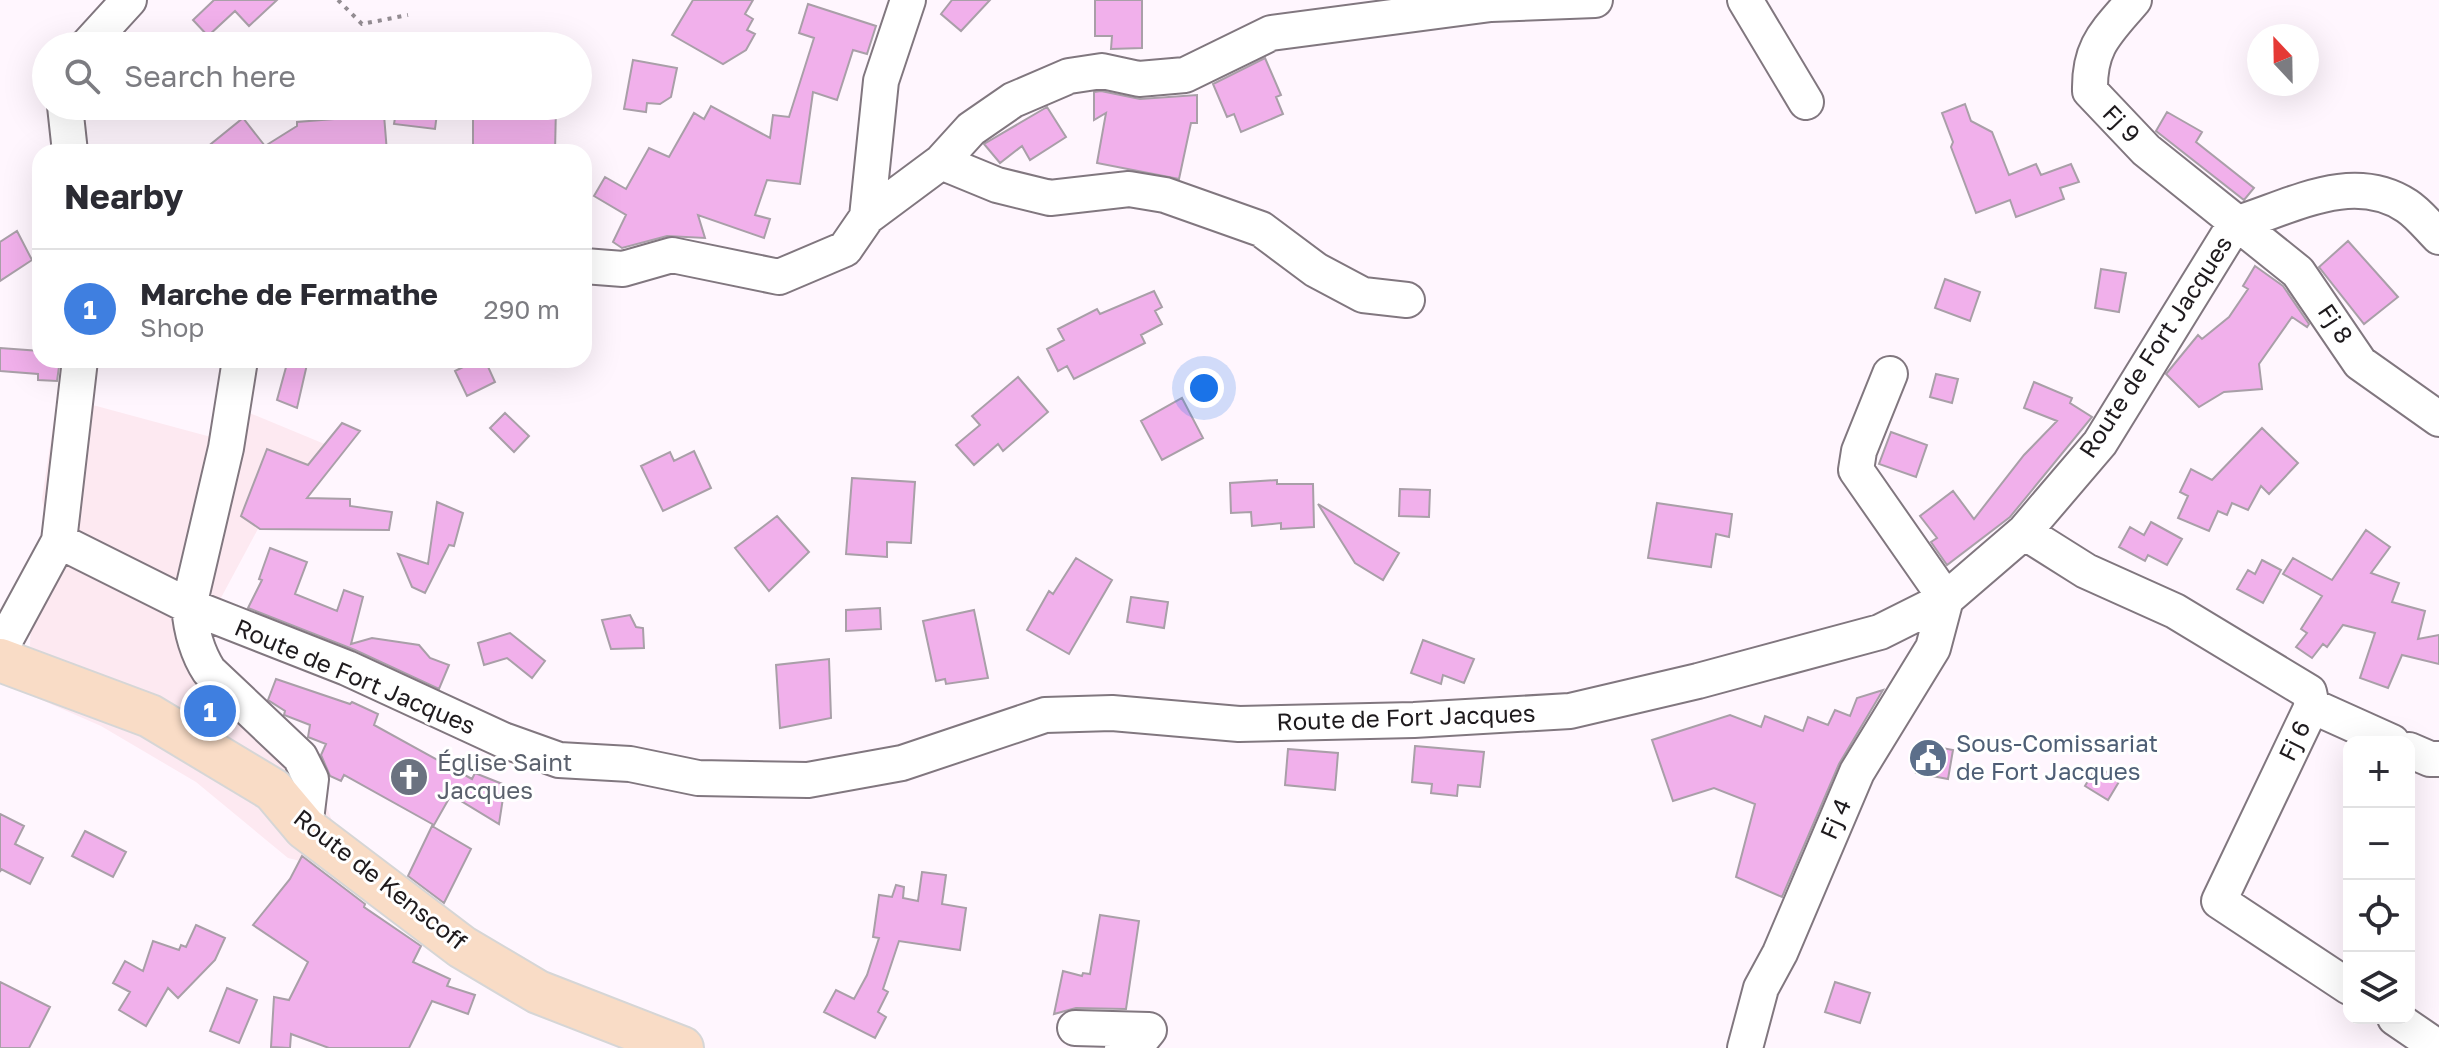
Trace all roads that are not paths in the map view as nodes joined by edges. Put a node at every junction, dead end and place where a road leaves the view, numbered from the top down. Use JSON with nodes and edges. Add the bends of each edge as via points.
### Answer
{"nodes":[{"id":1,"x":129,"y":0,"type":"edge"},
{"id":2,"x":908,"y":0,"type":"edge"},
{"id":3,"x":1595,"y":0,"type":"edge"},
{"id":4,"x":1745,"y":0,"type":"edge"},
{"id":5,"x":2134,"y":0,"type":"edge"},
{"id":6,"x":100,"y":32,"type":"edge"},
{"id":7,"x":1806,"y":102,"type":"dead end"},
{"id":8,"x":67,"y":120,"type":"edge"},
{"id":9,"x":69,"y":144,"type":"edge"},
{"id":10,"x":941,"y":162,"type":"junction"},
{"id":11,"x":867,"y":217,"type":"junction"},
{"id":12,"x":2235,"y":224,"type":"junction"},
{"id":13,"x":2439,"y":237,"type":"edge"},
{"id":14,"x":592,"y":267,"type":"edge"},
{"id":15,"x":1407,"y":300,"type":"dead end"},
{"id":16,"x":79,"y":368,"type":"edge"},
{"id":17,"x":239,"y":368,"type":"edge"},
{"id":18,"x":1890,"y":374,"type":"dead end"},
{"id":19,"x":2439,"y":419,"type":"edge"},
{"id":20,"x":2024,"y":532,"type":"junction"},
{"id":21,"x":59,"y":541,"type":"junction"},
{"id":22,"x":1946,"y":599,"type":"junction"},
{"id":23,"x":189,"y":606,"type":"junction"},
{"id":24,"x":0,"y":650,"type":"edge"},
{"id":25,"x":0,"y":660,"type":"edge"},
{"id":26,"x":2312,"y":706,"type":"junction"},
{"id":27,"x":2379,"y":736,"type":"edge"},
{"id":28,"x":2415,"y":753,"type":"edge"},
{"id":29,"x":2439,"y":759,"type":"edge"},
{"id":30,"x":305,"y":828,"type":"junction"},
{"id":31,"x":2343,"y":983,"type":"edge"},
{"id":32,"x":2404,"y":1024,"type":"edge"},
{"id":33,"x":1075,"y":1028,"type":"dead end"},
{"id":34,"x":682,"y":1048,"type":"edge"},
{"id":35,"x":1122,"y":1048,"type":"edge"},
{"id":36,"x":1745,"y":1048,"type":"edge"},
{"id":37,"x":2439,"y":1048,"type":"edge"}],
"edges":[{"from":1,"to":6,"type":"street"},
{"from":2,"to":11,"type":"street","via":[[881,81]]},
{"from":3,"to":10,"type":"street","via":[[1491,4],[1271,33],[1185,75],[1139,79],[1102,71],[1069,76],[1013,100],[971,129]]},
{"from":4,"to":7,"type":"street"},
{"from":5,"to":12,"type":"street","name":"Fj 9","via":[[2100,39],[2090,62],[2090,91],[2146,150]]},
{"from":8,"to":9,"type":"street"},
{"from":10,"to":11,"type":"street"},
{"from":10,"to":15,"type":"street","via":[[997,185],[1050,198],[1129,189],[1165,195],[1261,229],[1316,270],[1363,295]]},
{"from":11,"to":14,"type":"street","via":[[845,249],[779,277],[672,255],[623,269]]},
{"from":12,"to":13,"type":"street","name":"Route de Fort Jacques","via":[[2346,188],[2375,191],[2408,207]]},
{"from":12,"to":19,"type":"street","name":"Fj 8","via":[[2298,272],[2360,363]]},
{"from":12,"to":20,"type":"street","name":"Route de Fort Jacques","via":[[2100,443]]},
{"from":16,"to":21,"type":"street"},
{"from":17,"to":23,"type":"street","via":[[229,435]]},
{"from":18,"to":22,"type":"street","via":[[1856,470]]},
{"from":20,"to":22,"type":"street","name":"Route de Fort Jacques"},
{"from":20,"to":26,"type":"street","name":"Fj 6","via":[[2086,571],[2175,611],[2309,692]]},
{"from":21,"to":23,"type":"street","name":"Route de Fort Jacques"},
{"from":21,"to":24,"type":"street"},
{"from":22,"to":23,"type":"street","name":"Route de Fort Jacques","via":[[1880,632],[1570,711],[1239,724],[1112,713],[1045,715],[902,763],[808,780],[698,778],[630,764],[559,760]]},
{"from":22,"to":36,"type":"street","name":"Fj 4","via":[[1933,648],[1857,772],[1761,988]]},
{"from":23,"to":30,"type":"street","via":[[194,640],[209,671],[300,757],[311,779]]},
{"from":25,"to":30,"type":"main road","name":"Route de Kenscoff","via":[[150,716],[273,790]]},
{"from":26,"to":27,"type":"street"},
{"from":26,"to":31,"type":"street","name":"Fj 6","via":[[2219,901]]},
{"from":28,"to":29,"type":"street"},
{"from":30,"to":34,"type":"main road","name":"Route de Kenscoff","via":[[462,947],[538,992]]},
{"from":32,"to":37,"type":"street"},
{"from":33,"to":35,"type":"street","via":[[1149,1030],[1140,1041]]}]}
